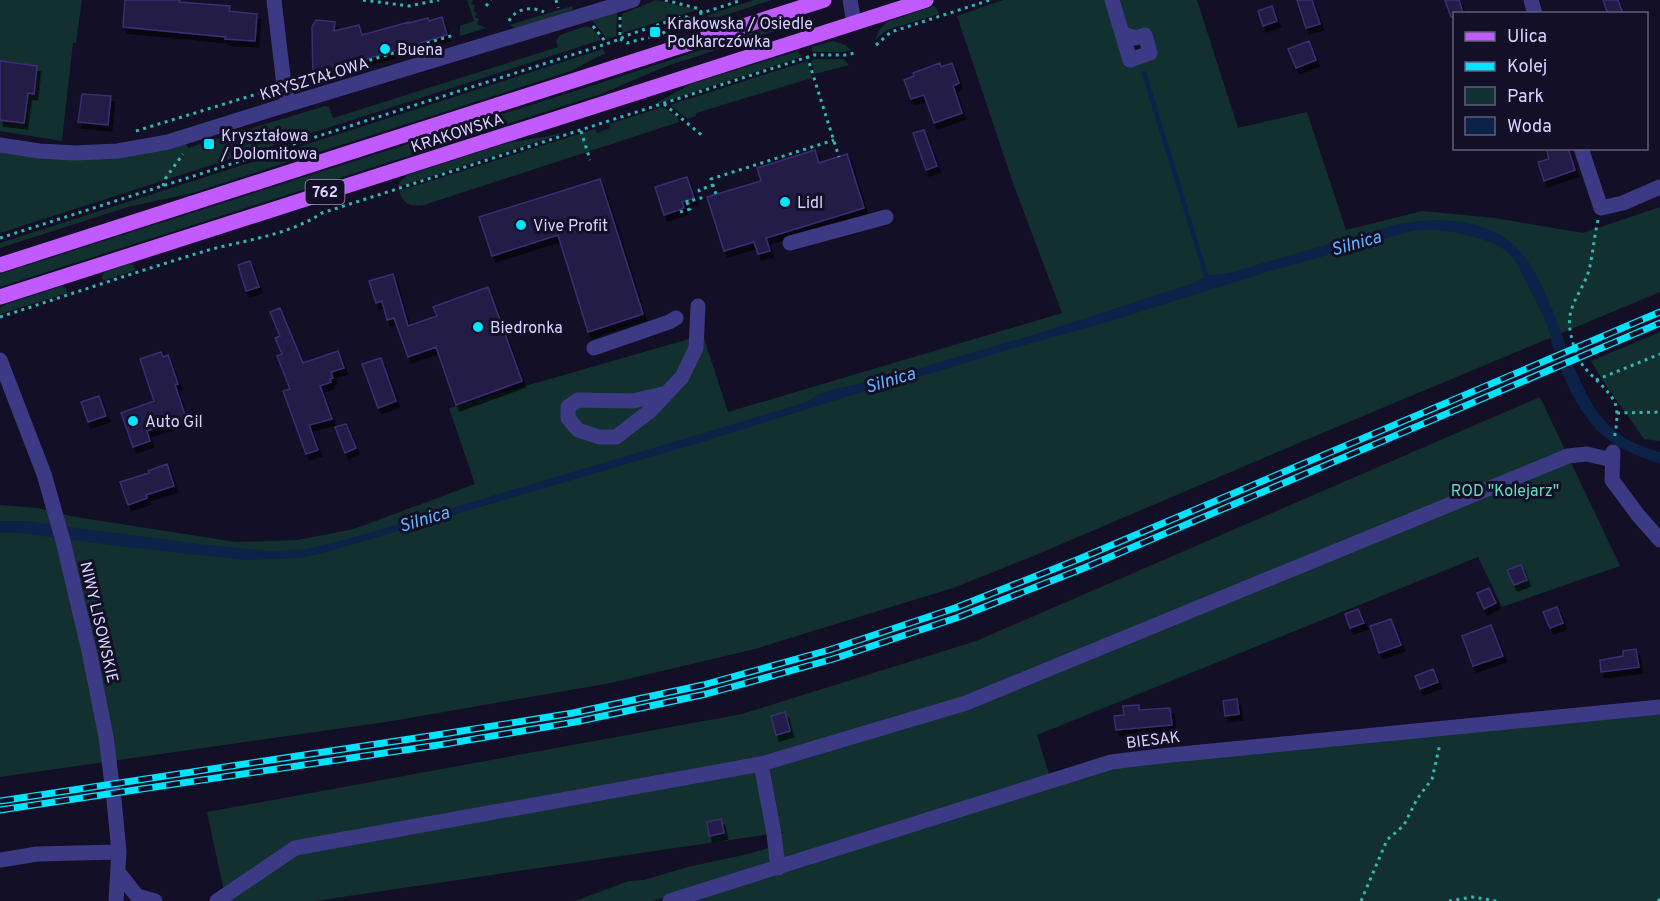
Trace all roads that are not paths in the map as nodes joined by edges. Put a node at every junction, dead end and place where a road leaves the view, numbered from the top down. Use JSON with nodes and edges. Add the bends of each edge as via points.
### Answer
{"nodes":[{"id":1,"x":274,"y":0,"type":"edge"},
{"id":2,"x":633,"y":0,"type":"edge"},
{"id":3,"x":824,"y":0,"type":"edge"},
{"id":4,"x":850,"y":0,"type":"edge"},
{"id":5,"x":926,"y":0,"type":"edge"},
{"id":6,"x":1112,"y":0,"type":"edge"},
{"id":7,"x":854,"y":23,"type":"junction"},
{"id":8,"x":1122,"y":34,"type":"dead end"},
{"id":9,"x":289,"y":104,"type":"junction"},
{"id":10,"x":0,"y":145,"type":"edge"},
{"id":11,"x":1582,"y":150,"type":"edge"},
{"id":12,"x":1660,"y":188,"type":"edge"},
{"id":13,"x":886,"y":216,"type":"dead end"},
{"id":14,"x":790,"y":243,"type":"dead end"},
{"id":15,"x":0,"y":257,"type":"edge"},
{"id":16,"x":22,"y":258,"type":"junction"},
{"id":17,"x":0,"y":265,"type":"edge"},
{"id":18,"x":0,"y":297,"type":"edge"},
{"id":19,"x":698,"y":306,"type":"dead end"},
{"id":20,"x":676,"y":318,"type":"dead end"},
{"id":21,"x":594,"y":348,"type":"dead end"},
{"id":22,"x":0,"y":360,"type":"edge"},
{"id":23,"x":667,"y":393,"type":"junction"},
{"id":24,"x":1660,"y":540,"type":"edge"},
{"id":25,"x":1660,"y":707,"type":"edge"},
{"id":26,"x":761,"y":764,"type":"junction"},
{"id":27,"x":119,"y":852,"type":"junction"},
{"id":28,"x":0,"y":860,"type":"edge"},
{"id":29,"x":778,"y":868,"type":"junction"},
{"id":30,"x":118,"y":872,"type":"junction"},
{"id":31,"x":139,"y":899,"type":"edge"},
{"id":32,"x":116,"y":901,"type":"edge"},
{"id":33,"x":155,"y":901,"type":"edge"},
{"id":34,"x":217,"y":901,"type":"edge"},
{"id":35,"x":670,"y":901,"type":"edge"}],
"edges":[{"from":1,"to":9,"type":"street"},
{"from":2,"to":9,"type":"street","name":"KRYSZTAŁOWA"},
{"from":3,"to":16,"type":"main road","name":"KRAKOWSKA","number":"762"},
{"from":4,"to":7,"type":"street"},
{"from":5,"to":7,"type":"main road","name":"KRAKOWSKA","number":"762"},
{"from":6,"to":8,"type":"street"},
{"from":7,"to":18,"type":"main road","name":"KRAKOWSKA","number":"762"},
{"from":9,"to":10,"type":"street","name":"KRYSZTAŁOWA","via":[[145,147],[75,153]]},
{"from":11,"to":12,"type":"street","via":[[1601,208]]},
{"from":13,"to":14,"type":"street"},
{"from":15,"to":16,"type":"street"},
{"from":16,"to":17,"type":"main road","name":"KRAKOWSKA","number":"762"},
{"from":19,"to":23,"type":"street","via":[[696,348],[682,377]]},
{"from":20,"to":21,"type":"street"},
{"from":22,"to":27,"type":"street","name":"NIWY LISOWSKIE","via":[[44,474],[63,541],[106,737]]},
{"from":23,"to":23,"type":"street","via":[[616,437],[599,437],[578,430],[568,418],[568,406],[578,400],[633,401]]},
{"from":24,"to":26,"type":"street","via":[[1612,480],[1613,456],[1568,456],[966,704]]},
{"from":25,"to":29,"type":"street","name":"BIESAK","via":[[1111,762]]},
{"from":26,"to":29,"type":"street"},
{"from":26,"to":34,"type":"street","via":[[295,848]]},
{"from":27,"to":28,"type":"street","via":[[37,854]]},
{"from":27,"to":30,"type":"street","name":"NIWY LISOWSKIE"},
{"from":29,"to":35,"type":"street","name":"BIESAK"},
{"from":30,"to":31,"type":"street"},
{"from":30,"to":32,"type":"street","name":"NIWY LISOWSKIE"},
{"from":31,"to":33,"type":"street"}]}
